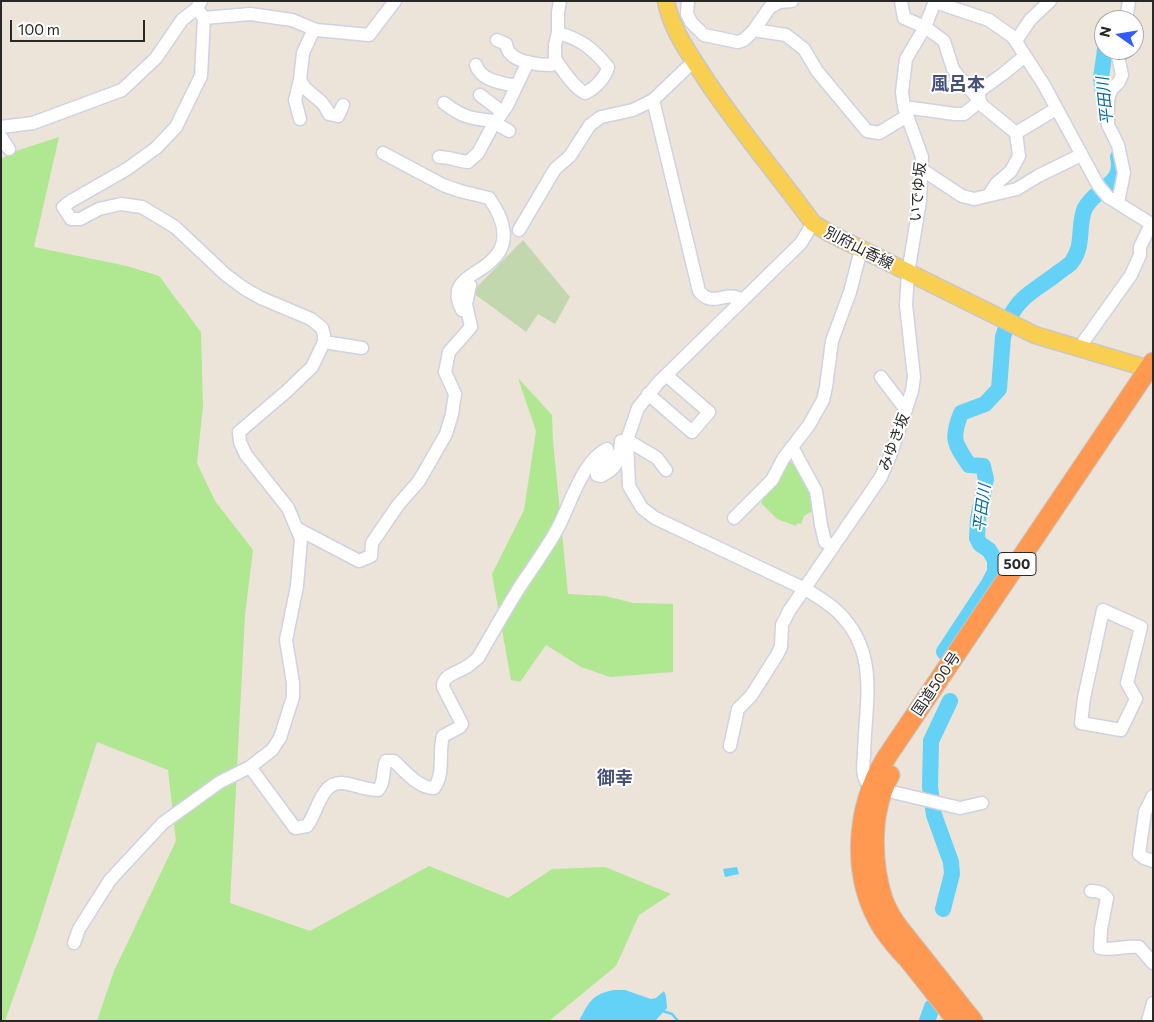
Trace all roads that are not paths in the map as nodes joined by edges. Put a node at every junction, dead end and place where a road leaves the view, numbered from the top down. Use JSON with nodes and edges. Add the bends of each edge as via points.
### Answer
{"nodes":[{"id":1,"x":395,"y":1,"type":"edge"},
{"id":2,"x":560,"y":1,"type":"edge"},
{"id":3,"x":666,"y":1,"type":"edge"},
{"id":4,"x":681,"y":1,"type":"edge"},
{"id":5,"x":792,"y":1,"type":"edge"},
{"id":6,"x":1050,"y":1,"type":"edge"},
{"id":7,"x":899,"y":2,"type":"edge"},
{"id":8,"x":935,"y":2,"type":"edge"},
{"id":9,"x":687,"y":8,"type":"edge"},
{"id":10,"x":201,"y":9,"type":"edge"},
{"id":11,"x":925,"y":27,"type":"junction"},
{"id":12,"x":314,"y":29,"type":"junction"},
{"id":13,"x":754,"y":30,"type":"junction"},
{"id":14,"x":558,"y":33,"type":"junction"},
{"id":15,"x":497,"y":40,"type":"dead end"},
{"id":16,"x":1016,"y":41,"type":"junction"},
{"id":17,"x":1025,"y":56,"type":"junction"},
{"id":18,"x":555,"y":59,"type":"junction"},
{"id":19,"x":1119,"y":60,"type":"edge"},
{"id":20,"x":694,"y":61,"type":"junction"},
{"id":21,"x":528,"y":62,"type":"junction"},
{"id":22,"x":476,"y":65,"type":"dead end"},
{"id":23,"x":300,"y":80,"type":"junction"},
{"id":24,"x":516,"y":86,"type":"junction"},
{"id":25,"x":480,"y":95,"type":"dead end"},
{"id":26,"x":654,"y":100,"type":"junction"},
{"id":27,"x":980,"y":101,"type":"junction"},
{"id":28,"x":444,"y":103,"type":"dead end"},
{"id":29,"x":342,"y":105,"type":"dead end"},
{"id":30,"x":1056,"y":109,"type":"junction"},
{"id":31,"x":906,"y":111,"type":"junction"},
{"id":32,"x":300,"y":119,"type":"dead end"},
{"id":33,"x":498,"y":119,"type":"junction"},
{"id":34,"x":1,"y":128,"type":"edge"},
{"id":35,"x":509,"y":131,"type":"dead end"},
{"id":36,"x":1016,"y":133,"type":"junction"},
{"id":37,"x":1,"y":137,"type":"edge"},
{"id":38,"x":9,"y":149,"type":"dead end"},
{"id":39,"x":383,"y":153,"type":"dead end"},
{"id":40,"x":1081,"y":155,"type":"junction"},
{"id":41,"x":439,"y":157,"type":"dead end"},
{"id":42,"x":921,"y":169,"type":"junction"},
{"id":43,"x":990,"y":195,"type":"junction"},
{"id":44,"x":1118,"y":202,"type":"junction"},
{"id":45,"x":813,"y":223,"type":"junction"},
{"id":46,"x":1152,"y":225,"type":"edge"},
{"id":47,"x":519,"y":230,"type":"dead end"},
{"id":48,"x":861,"y":250,"type":"junction"},
{"id":49,"x":908,"y":273,"type":"junction"},
{"id":50,"x":470,"y":285,"type":"dead end"},
{"id":51,"x":743,"y":300,"type":"junction"},
{"id":52,"x":468,"y":315,"type":"junction"},
{"id":53,"x":324,"y":342,"type":"junction"},
{"id":54,"x":362,"y":348,"type":"dead end"},
{"id":55,"x":1079,"y":348,"type":"junction"},
{"id":56,"x":1152,"y":371,"type":"edge"},
{"id":57,"x":666,"y":375,"type":"junction"},
{"id":58,"x":881,"y":377,"type":"dead end"},
{"id":59,"x":648,"y":394,"type":"junction"},
{"id":60,"x":638,"y":408,"type":"junction"},
{"id":61,"x":906,"y":410,"type":"junction"},
{"id":62,"x":628,"y":440,"type":"junction"},
{"id":63,"x":792,"y":447,"type":"junction"},
{"id":64,"x":666,"y":470,"type":"dead end"},
{"id":65,"x":734,"y":518,"type":"dead end"},
{"id":66,"x":298,"y":529,"type":"junction"},
{"id":67,"x":834,"y":546,"type":"junction"},
{"id":68,"x":805,"y":589,"type":"junction"},
{"id":69,"x":1146,"y":633,"type":"edge"},
{"id":70,"x":730,"y":746,"type":"dead end"},
{"id":71,"x":250,"y":767,"type":"junction"},
{"id":72,"x":872,"y":784,"type":"junction"},
{"id":73,"x":1153,"y":796,"type":"edge"},
{"id":74,"x":982,"y":803,"type":"dead end"},
{"id":75,"x":1153,"y":861,"type":"edge"},
{"id":76,"x":1091,"y":891,"type":"dead end"},
{"id":77,"x":74,"y":943,"type":"dead end"},
{"id":78,"x":1153,"y":963,"type":"edge"},
{"id":79,"x":1153,"y":1003,"type":"edge"},
{"id":80,"x":957,"y":1021,"type":"edge"},
{"id":81,"x":974,"y":1021,"type":"edge"},
{"id":82,"x":1148,"y":1021,"type":"edge"}],
"edges":[{"from":1,"to":12,"type":"street","via":[[369,35]]},
{"from":2,"to":14,"type":"street"},
{"from":3,"to":20,"type":"main road","name":"別府山香線","via":[[677,34]]},
{"from":4,"to":9,"type":"street"},
{"from":5,"to":13,"type":"street","via":[[770,7]]},
{"from":6,"to":16,"type":"street","via":[[1030,20]]},
{"from":7,"to":11,"type":"street","via":[[904,18]]},
{"from":8,"to":11,"type":"street","name":"いでゆ坂"},
{"from":8,"to":16,"type":"street","via":[[989,20]]},
{"from":9,"to":13,"type":"street","via":[[692,22],[704,35],[738,42]]},
{"from":10,"to":12,"type":"street","via":[[292,20]]},
{"from":10,"to":34,"type":"street","via":[[182,20],[156,58],[122,90],[33,123]]},
{"from":10,"to":53,"type":"street","via":[[201,76],[176,127],[156,148],[127,169],[63,207],[71,219],[80,219],[99,209],[121,204],[150,211],[175,227],[244,289],[318,323]]},
{"from":11,"to":27,"type":"street","via":[[944,41],[953,69]]},
{"from":11,"to":31,"type":"street","name":"いでゆ坂","via":[[906,59],[902,92]]},
{"from":12,"to":23,"type":"street","via":[[303,53]]},
{"from":13,"to":31,"type":"street","via":[[786,36],[804,49],[817,71],[867,131],[879,133]]},
{"from":14,"to":18,"type":"street"},
{"from":14,"to":18,"type":"street","via":[[571,36],[590,48],[608,67],[607,73],[585,93],[574,85]]},
{"from":15,"to":21,"type":"street","via":[[506,44],[509,52]]},
{"from":16,"to":17,"type":"street"},
{"from":17,"to":27,"type":"street","via":[[978,92]]},
{"from":17,"to":30,"type":"street"},
{"from":18,"to":21,"type":"street","via":[[552,65]]},
{"from":19,"to":44,"type":"street","via":[[1122,75],[1108,100],[1108,125],[1118,145],[1124,173]]},
{"from":20,"to":26,"type":"street"},
{"from":20,"to":45,"type":"main road","name":"別府山香線","via":[[722,104]]},
{"from":21,"to":24,"type":"street"},
{"from":22,"to":24,"type":"street","via":[[478,71],[492,80]]},
{"from":23,"to":29,"type":"street","via":[[304,88],[326,105],[329,114],[338,116]]},
{"from":23,"to":32,"type":"street","via":[[295,100]]},
{"from":24,"to":33,"type":"street"},
{"from":25,"to":33,"type":"street"},
{"from":26,"to":47,"type":"street","via":[[633,110],[601,117],[590,126],[570,156],[555,169]]},
{"from":26,"to":51,"type":"street","via":[[699,291],[709,300],[733,296]]},
{"from":27,"to":31,"type":"street","via":[[964,114]]},
{"from":27,"to":36,"type":"street"},
{"from":28,"to":33,"type":"street","via":[[470,119]]},
{"from":30,"to":36,"type":"street"},
{"from":30,"to":40,"type":"street"},
{"from":31,"to":42,"type":"street","name":"いでゆ坂","via":[[922,157]]},
{"from":33,"to":35,"type":"street"},
{"from":33,"to":41,"type":"street","via":[[478,153],[468,162]]},
{"from":36,"to":43,"type":"street","via":[[1019,156],[1011,172],[996,184]]},
{"from":37,"to":38,"type":"street"},
{"from":39,"to":52,"type":"street","via":[[443,186],[489,198],[500,212],[504,226],[500,252],[489,264],[464,280],[459,290],[459,304]]},
{"from":40,"to":43,"type":"street","via":[[1017,189]]},
{"from":40,"to":44,"type":"street","via":[[1098,185],[1108,197]]},
{"from":42,"to":43,"type":"street","via":[[962,196],[974,199]]},
{"from":42,"to":49,"type":"street","name":"いでゆ坂","via":[[920,201]]},
{"from":44,"to":46,"type":"street"},
{"from":45,"to":48,"type":"main road","name":"別府山香線"},
{"from":45,"to":51,"type":"street","via":[[802,243]]},
{"from":46,"to":55,"type":"street","via":[[1140,247],[1131,275]]},
{"from":48,"to":49,"type":"main road","name":"別府山香線"},
{"from":48,"to":63,"type":"street","via":[[832,341],[822,400]]},
{"from":49,"to":55,"type":"main road","name":"別府山香線","via":[[1035,335]]},
{"from":49,"to":61,"type":"street","name":"みゆき坂","via":[[906,316],[914,384]]},
{"from":50,"to":52,"type":"street","via":[[466,304]]},
{"from":51,"to":57,"type":"street"},
{"from":52,"to":66,"type":"street","via":[[471,327],[449,352],[445,372],[455,394],[446,434],[419,481],[372,543],[370,556],[359,561]]},
{"from":53,"to":54,"type":"street"},
{"from":53,"to":66,"type":"street","via":[[312,367],[239,432],[246,455],[288,508]]},
{"from":55,"to":56,"type":"main road","name":"別府山香線"},
{"from":56,"to":72,"type":"highway","name":"国道500号","number":"500","via":[[886,758]]},
{"from":57,"to":59,"type":"street"},
{"from":57,"to":59,"type":"street","via":[[709,412],[692,432]]},
{"from":58,"to":61,"type":"street"},
{"from":59,"to":60,"type":"street"},
{"from":60,"to":62,"type":"street"},
{"from":60,"to":71,"type":"street","via":[[628,413],[618,462],[601,476],[597,475],[597,470],[609,456],[607,449],[593,461],[556,532],[478,658],[444,681],[462,724],[443,736],[440,772],[434,788],[421,785],[394,761],[386,761],[382,786],[378,790],[334,784],[328,788],[307,826],[295,828]]},
{"from":61,"to":67,"type":"street","name":"みゆき坂","via":[[884,472]]},
{"from":62,"to":64,"type":"street","via":[[657,458]]},
{"from":62,"to":68,"type":"street","via":[[630,486],[642,508],[655,518]]},
{"from":63,"to":65,"type":"street","via":[[772,480]]},
{"from":63,"to":67,"type":"street","via":[[816,491],[825,542]]},
{"from":66,"to":71,"type":"street","via":[[302,539],[300,560],[286,640],[293,697],[277,744]]},
{"from":67,"to":68,"type":"street","name":"みゆき坂"},
{"from":68,"to":70,"type":"street","name":"みゆき坂","via":[[782,626],[781,647],[752,696],[738,709]]},
{"from":68,"to":72,"type":"street","via":[[839,613],[861,643],[868,679]]},
{"from":69,"to":69,"type":"street","via":[[1141,627],[1102,610],[1081,723],[1123,728],[1136,699],[1126,683]]},
{"from":71,"to":77,"type":"street","via":[[220,782],[163,823],[110,880],[78,929]]},
{"from":72,"to":74,"type":"street","via":[[960,808]]},
{"from":72,"to":80,"type":"highway","name":"国道500号","number":"500","via":[[861,822],[860,845],[866,887],[875,914],[882,928]]},
{"from":72,"to":81,"type":"highway","name":"国道500号","number":"500","via":[[876,872],[883,899],[900,929]]},
{"from":73,"to":75,"type":"street","via":[[1144,818],[1139,854]]},
{"from":76,"to":78,"type":"street","via":[[1099,891],[1107,898],[1100,948],[1139,947]]},
{"from":79,"to":82,"type":"street"}]}
